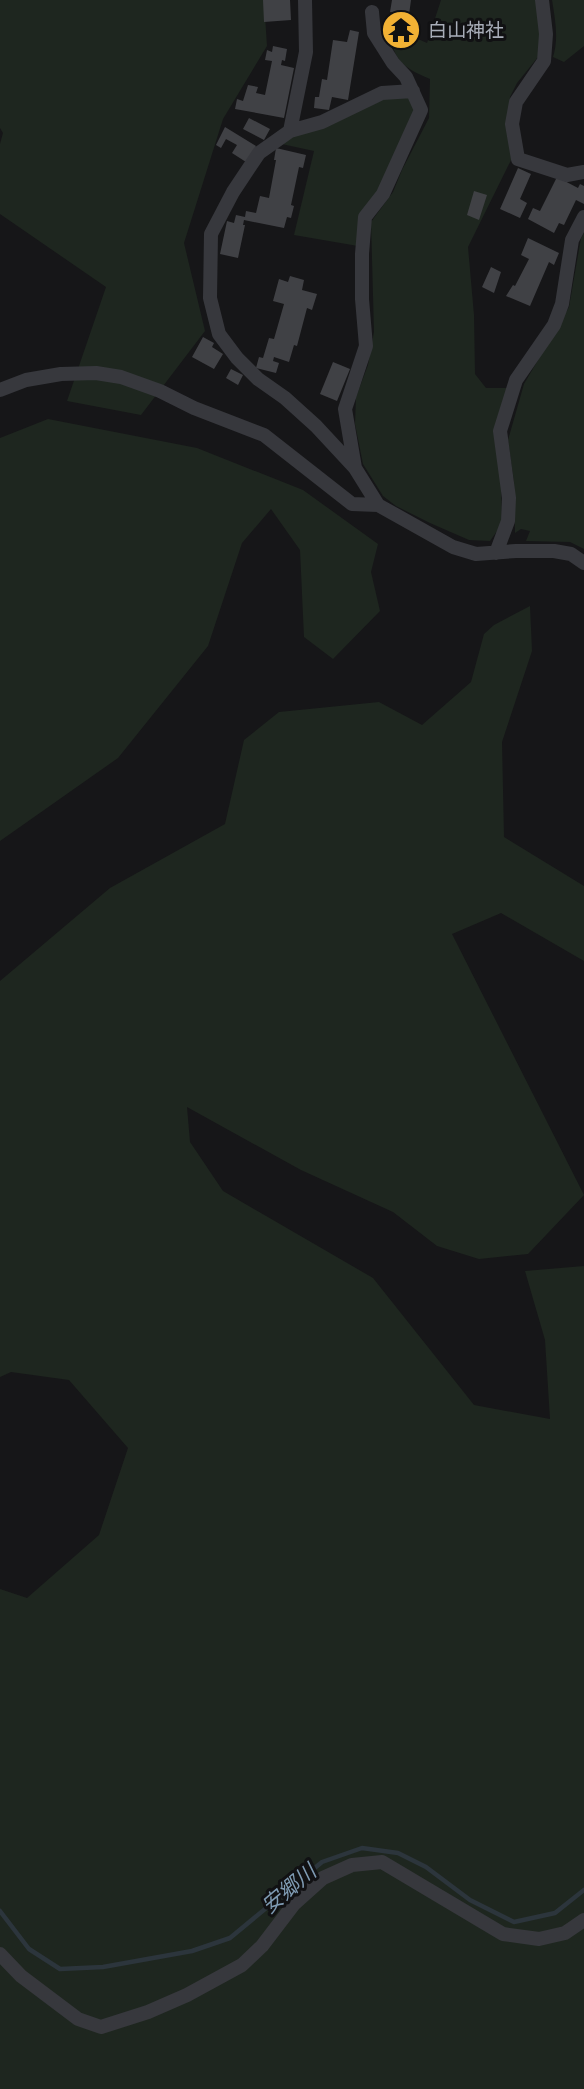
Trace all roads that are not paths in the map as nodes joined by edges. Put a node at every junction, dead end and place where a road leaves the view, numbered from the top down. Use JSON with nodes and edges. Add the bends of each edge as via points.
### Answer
{"nodes":[{"id":1,"x":305,"y":0,"type":"edge"},
{"id":2,"x":542,"y":0,"type":"edge"},
{"id":3,"x":372,"y":12,"type":"dead end"},
{"id":4,"x":413,"y":91,"type":"junction"},
{"id":5,"x":290,"y":131,"type":"junction"},
{"id":6,"x":584,"y":172,"type":"edge"},
{"id":7,"x":584,"y":218,"type":"edge"},
{"id":8,"x":0,"y":390,"type":"edge"},
{"id":9,"x":355,"y":468,"type":"junction"},
{"id":10,"x":378,"y":505,"type":"junction"},
{"id":11,"x":496,"y":553,"type":"junction"},
{"id":12,"x":584,"y":562,"type":"edge"},
{"id":13,"x":584,"y":1920,"type":"edge"},
{"id":14,"x":0,"y":1954,"type":"edge"}],
"edges":[{"from":1,"to":5,"type":"street","via":[[306,52]]},
{"from":2,"to":6,"type":"street","via":[[544,61],[516,102],[512,124],[517,159],[567,175]]},
{"from":3,"to":4,"type":"street","via":[[374,33]]},
{"from":4,"to":5,"type":"street","via":[[382,93],[322,122]]},
{"from":4,"to":9,"type":"street","via":[[421,110],[383,194],[365,217],[362,287],[366,346],[345,409]]},
{"from":5,"to":9,"type":"street","via":[[259,153],[211,234],[210,298],[219,334],[237,358]]},
{"from":7,"to":11,"type":"street","via":[[572,240],[562,304],[554,324],[516,380],[500,430],[509,498],[508,521]]},
{"from":8,"to":10,"type":"street","via":[[61,374],[121,377],[264,435],[352,505]]},
{"from":9,"to":10,"type":"street"},
{"from":10,"to":11,"type":"street","via":[[453,547],[476,554]]},
{"from":11,"to":12,"type":"street","via":[[554,551]]},
{"from":13,"to":14,"type":"street","via":[[565,1933],[539,1939],[503,1934],[382,1862],[352,1865],[323,1878],[294,1904],[242,1965],[177,1999],[101,2027],[78,2019]]}]}
